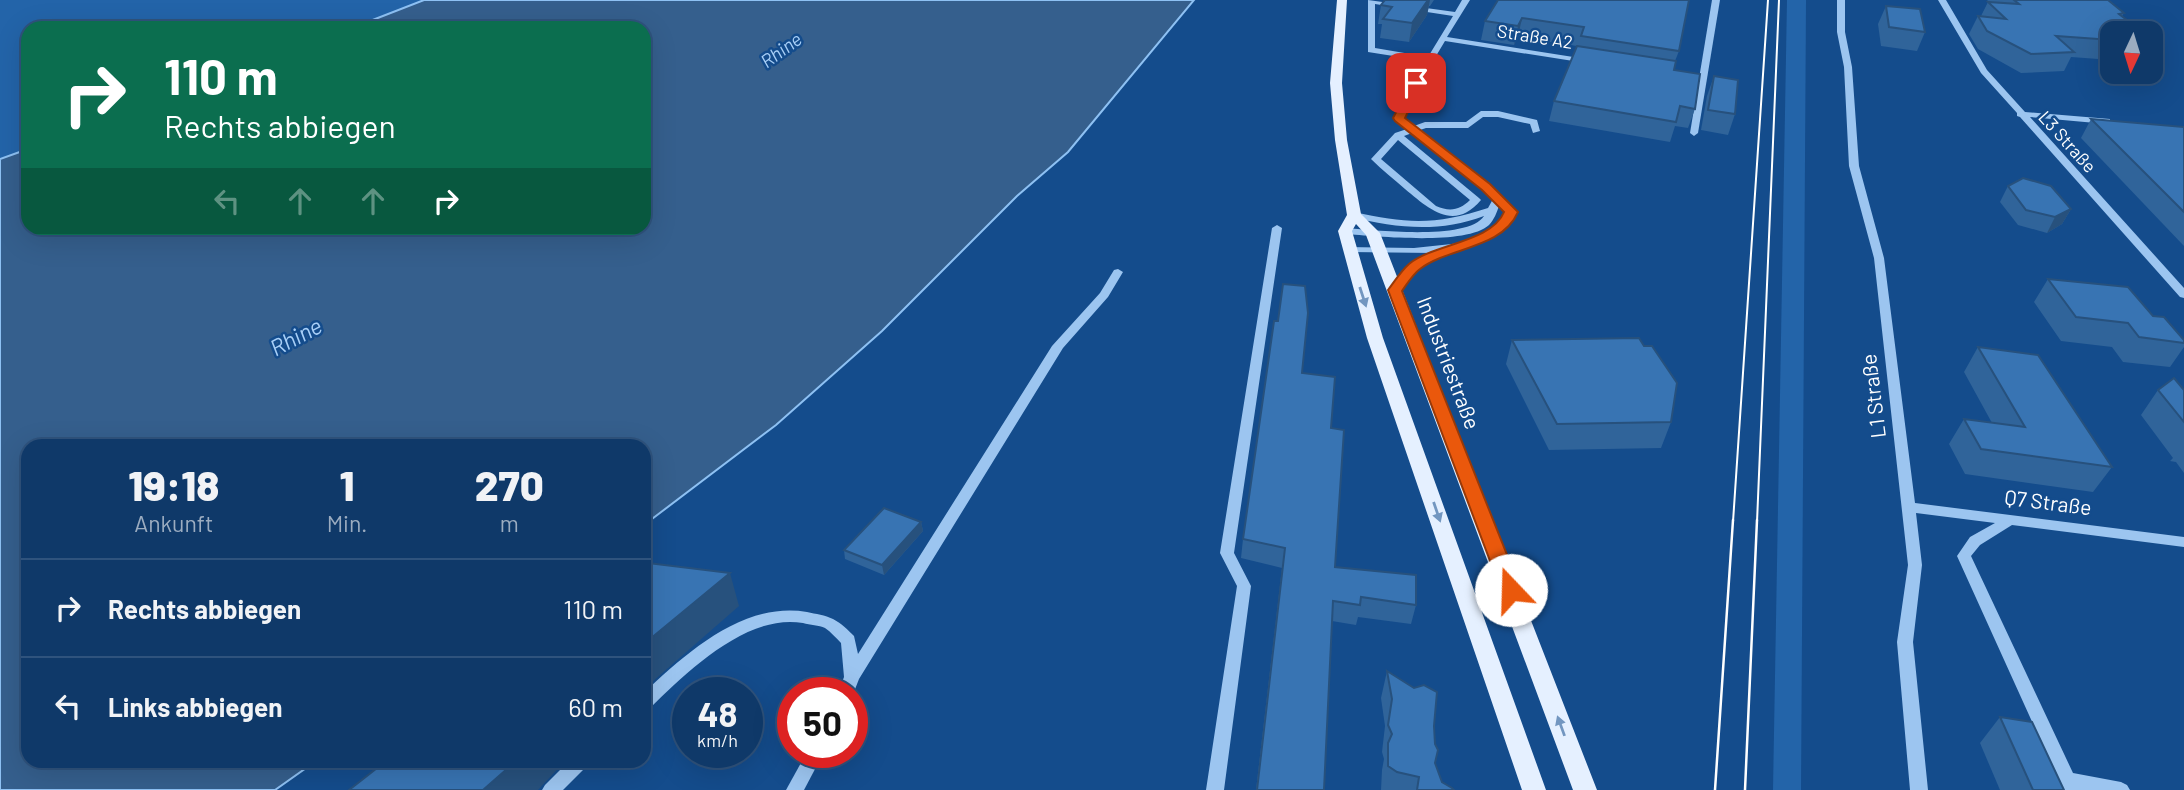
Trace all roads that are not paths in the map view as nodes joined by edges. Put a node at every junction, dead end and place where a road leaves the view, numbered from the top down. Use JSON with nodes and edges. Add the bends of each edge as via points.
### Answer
{"nodes":[{"id":1,"x":1342,"y":0,"type":"edge"},
{"id":2,"x":1466,"y":0,"type":"edge"},
{"id":3,"x":1716,"y":0,"type":"edge"},
{"id":4,"x":1842,"y":0,"type":"edge"},
{"id":5,"x":1942,"y":0,"type":"edge"},
{"id":6,"x":1372,"y":1,"type":"edge"},
{"id":7,"x":1457,"y":14,"type":"junction"},
{"id":8,"x":1444,"y":39,"type":"junction"},
{"id":9,"x":1430,"y":60,"type":"junction"},
{"id":10,"x":1599,"y":63,"type":"edge"},
{"id":11,"x":1691,"y":78,"type":"edge"},
{"id":12,"x":1704,"y":80,"type":"junction"},
{"id":13,"x":2020,"y":114,"type":"junction"},
{"id":14,"x":2115,"y":122,"type":"edge"},
{"id":15,"x":1412,"y":128,"type":"junction"},
{"id":16,"x":1536,"y":131,"type":"dead end"},
{"id":17,"x":1693,"y":133,"type":"dead end"},
{"id":18,"x":1398,"y":135,"type":"junction"},
{"id":19,"x":1498,"y":199,"type":"junction"},
{"id":20,"x":1490,"y":211,"type":"junction"},
{"id":21,"x":1277,"y":228,"type":"dead end"},
{"id":22,"x":1349,"y":232,"type":"junction"},
{"id":23,"x":1376,"y":242,"type":"junction"},
{"id":24,"x":1456,"y":247,"type":"junction"},
{"id":25,"x":1118,"y":272,"type":"dead end"},
{"id":26,"x":1395,"y":290,"type":"junction"},
{"id":27,"x":2184,"y":295,"type":"edge"},
{"id":28,"x":1907,"y":507,"type":"junction"},
{"id":29,"x":2012,"y":519,"type":"junction"},
{"id":30,"x":2184,"y":542,"type":"edge"},
{"id":31,"x":852,"y":677,"type":"joint"},
{"id":32,"x":651,"y":697,"type":"edge"},
{"id":33,"x":574,"y":768,"type":"edge"},
{"id":34,"x":807,"y":768,"type":"edge"},
{"id":35,"x":2070,"y":784,"type":"edge"},
{"id":36,"x":551,"y":790,"type":"edge"},
{"id":37,"x":795,"y":790,"type":"edge"},
{"id":38,"x":1215,"y":790,"type":"edge"},
{"id":39,"x":1534,"y":790,"type":"edge"},
{"id":40,"x":1585,"y":790,"type":"edge"},
{"id":41,"x":1919,"y":790,"type":"edge"},
{"id":42,"x":2121,"y":790,"type":"edge"}],
"edges":[{"from":1,"to":22,"type":"main road","via":[[1336,83]]},
{"from":2,"to":7,"type":"lane"},
{"from":3,"to":12,"type":"lane"},
{"from":4,"to":28,"type":"lane","name":"L1 Straße","via":[[1854,166],[1879,258]]},
{"from":5,"to":13,"type":"lane","name":"L3 Straße","via":[[1984,71]]},
{"from":6,"to":7,"type":"lane"},
{"from":6,"to":9,"type":"lane","via":[[1371,50]]},
{"from":7,"to":8,"type":"lane"},
{"from":8,"to":9,"type":"lane"},
{"from":8,"to":10,"type":"lane","name":"Straße A2"},
{"from":9,"to":15,"type":"lane","via":[[1402,106],[1399,118]]},
{"from":11,"to":12,"type":"lane"},
{"from":12,"to":17,"type":"lane"},
{"from":13,"to":14,"type":"lane"},
{"from":13,"to":27,"type":"lane","name":"L3 Straße"},
{"from":15,"to":16,"type":"lane","via":[[1468,125],[1481,114],[1498,114],[1534,122]]},
{"from":15,"to":18,"type":"lane"},
{"from":15,"to":19,"type":"lane"},
{"from":18,"to":18,"type":"lane","via":[[1476,200],[1469,209],[1442,213],[1376,159]]},
{"from":19,"to":20,"type":"lane"},
{"from":19,"to":24,"type":"lane","via":[[1511,212],[1507,221],[1488,236]]},
{"from":20,"to":22,"type":"lane","via":[[1463,222]]},
{"from":20,"to":23,"type":"lane","via":[[1485,223],[1468,230]]},
{"from":21,"to":38,"type":"lane","via":[[1227,553],[1244,586]]},
{"from":22,"to":23,"type":"main road","name":"Industriestraße"},
{"from":22,"to":23,"type":"lane"},
{"from":22,"to":39,"type":"main road","one_way":true,"via":[[1375,338]]},
{"from":23,"to":24,"type":"lane","via":[[1436,250]]},
{"from":23,"to":26,"type":"main road","name":"Industriestraße"},
{"from":24,"to":26,"type":"lane","via":[[1414,267]]},
{"from":25,"to":31,"type":"lane","via":[[1104,295],[1058,346]]},
{"from":40,"to":26,"type":"main road","name":"Industriestraße","one_way":true},
{"from":28,"to":29,"type":"lane","name":"Q7 Straße"},
{"from":28,"to":41,"type":"lane","name":"L1 Straße","via":[[1915,565],[1905,642]]},
{"from":29,"to":30,"type":"lane","name":"Q7 Straße"},
{"from":29,"to":35,"type":"lane","via":[[1975,541],[1964,556]]},
{"from":31,"to":32,"type":"lane","via":[[849,640],[824,621],[778,616],[713,644]]},
{"from":33,"to":36,"type":"lane"},
{"from":34,"to":37,"type":"lane"},
{"from":35,"to":42,"type":"lane"}]}
